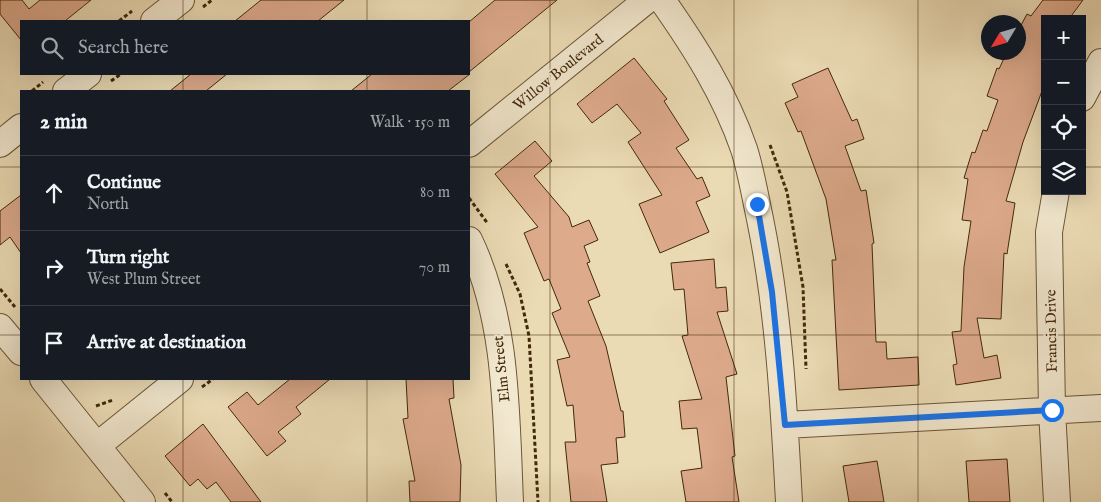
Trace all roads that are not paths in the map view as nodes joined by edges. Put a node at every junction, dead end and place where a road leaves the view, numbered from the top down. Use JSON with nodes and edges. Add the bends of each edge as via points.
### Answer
{"nodes":[{"id":1,"x":181,"y":0,"type":"edge"},
{"id":2,"x":647,"y":0,"type":"edge"},
{"id":3,"x":662,"y":0,"type":"edge"},
{"id":4,"x":155,"y":20,"type":"edge"},
{"id":5,"x":1101,"y":62,"type":"edge"},
{"id":6,"x":87,"y":75,"type":"edge"},
{"id":7,"x":67,"y":90,"type":"edge"},
{"id":8,"x":1086,"y":90,"type":"edge"},
{"id":9,"x":20,"y":128,"type":"edge"},
{"id":10,"x":470,"y":143,"type":"edge"},
{"id":11,"x":0,"y":144,"type":"edge"},
{"id":12,"x":1055,"y":195,"type":"edge"},
{"id":13,"x":470,"y":242,"type":"edge"},
{"id":14,"x":8,"y":318,"type":"edge"},
{"id":15,"x":20,"y":349,"type":"edge"},
{"id":16,"x":44,"y":380,"type":"edge"},
{"id":17,"x":179,"y":380,"type":"edge"},
{"id":18,"x":1101,"y":408,"type":"edge"},
{"id":19,"x":1052,"y":410,"type":"junction"},
{"id":20,"x":785,"y":425,"type":"junction"},
{"id":21,"x":98,"y":445,"type":"junction"},
{"id":22,"x":142,"y":502,"type":"edge"},
{"id":23,"x":510,"y":502,"type":"edge"},
{"id":24,"x":788,"y":502,"type":"edge"},
{"id":25,"x":1057,"y":502,"type":"edge"}],
"edges":[{"from":1,"to":4,"type":"street"},
{"from":2,"to":10,"type":"street","name":"Willow Boulevard"},
{"from":3,"to":20,"type":"street","via":[[710,70],[744,150],[766,248]]},
{"from":5,"to":8,"type":"street"},
{"from":6,"to":7,"type":"street"},
{"from":9,"to":11,"type":"street"},
{"from":12,"to":19,"type":"street","name":"Francis Drive","via":[[1049,232]]},
{"from":13,"to":23,"type":"street","name":"Elm Street","via":[[489,290],[498,336]]},
{"from":14,"to":15,"type":"street"},
{"from":16,"to":21,"type":"street"},
{"from":17,"to":21,"type":"street"},
{"from":18,"to":19,"type":"street"},
{"from":19,"to":20,"type":"street"},
{"from":19,"to":25,"type":"street","name":"Francis Drive"},
{"from":20,"to":24,"type":"street"},
{"from":21,"to":22,"type":"street"}]}
